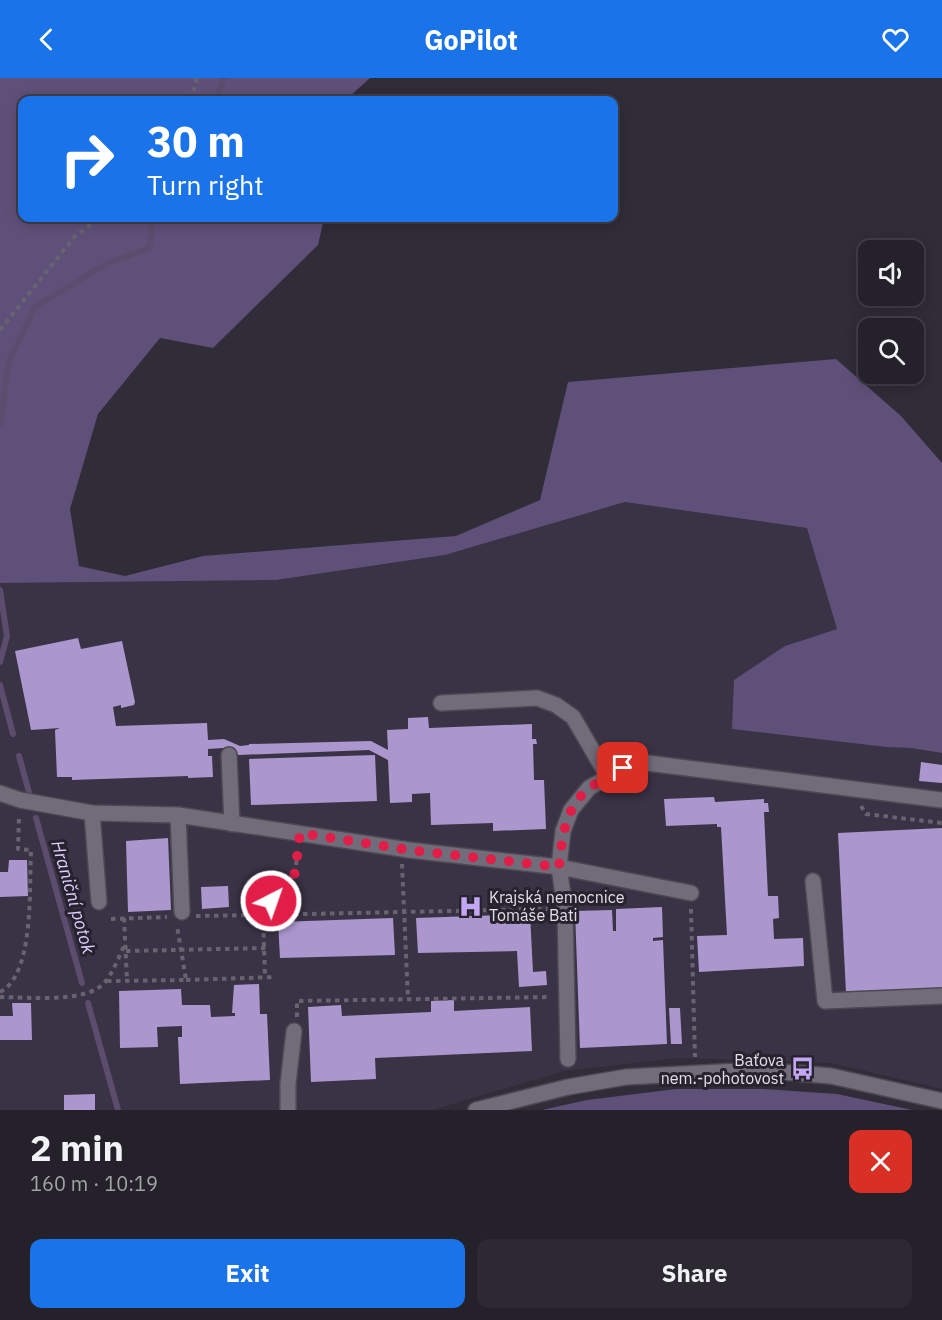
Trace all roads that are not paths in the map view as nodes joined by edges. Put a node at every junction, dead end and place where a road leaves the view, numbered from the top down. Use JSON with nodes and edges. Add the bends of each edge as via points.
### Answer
{"nodes":[{"id":1,"x":441,"y":703,"type":"dead end"},
{"id":2,"x":229,"y":755,"type":"dead end"},
{"id":3,"x":608,"y":777,"type":"junction"},
{"id":4,"x":0,"y":793,"type":"edge"},
{"id":5,"x":942,"y":800,"type":"edge"},
{"id":6,"x":92,"y":813,"type":"junction"},
{"id":7,"x":178,"y":816,"type":"junction"},
{"id":8,"x":232,"y":824,"type":"junction"},
{"id":9,"x":559,"y":867,"type":"junction"},
{"id":10,"x":813,"y":881,"type":"dead end"},
{"id":11,"x":691,"y":893,"type":"road end"},
{"id":12,"x":99,"y":902,"type":"dead end"},
{"id":13,"x":184,"y":914,"type":"road end"},
{"id":14,"x":942,"y":996,"type":"edge"},
{"id":15,"x":296,"y":1027,"type":"road end"},
{"id":16,"x":568,"y":1059,"type":"dead end"},
{"id":17,"x":942,"y":1101,"type":"edge"},
{"id":18,"x":288,"y":1110,"type":"edge"},
{"id":19,"x":476,"y":1110,"type":"edge"}],
"edges":[{"from":1,"to":3,"type":"street","via":[[537,698],[556,705],[573,717]]},
{"from":2,"to":8,"type":"street"},
{"from":3,"to":5,"type":"street","via":[[623,768],[647,763]]},
{"from":3,"to":9,"type":"street","via":[[589,788],[571,810],[563,831]]},
{"from":4,"to":6,"type":"street"},
{"from":6,"to":7,"type":"street"},
{"from":6,"to":12,"type":"street"},
{"from":7,"to":8,"type":"street"},
{"from":7,"to":13,"type":"street"},
{"from":8,"to":9,"type":"street"},
{"from":9,"to":11,"type":"street"},
{"from":9,"to":16,"type":"street","via":[[565,909]]},
{"from":10,"to":14,"type":"street","via":[[825,1001]]},
{"from":15,"to":18,"type":"street"},
{"from":17,"to":19,"type":"street","via":[[831,1077],[758,1070],[626,1077]]}]}
